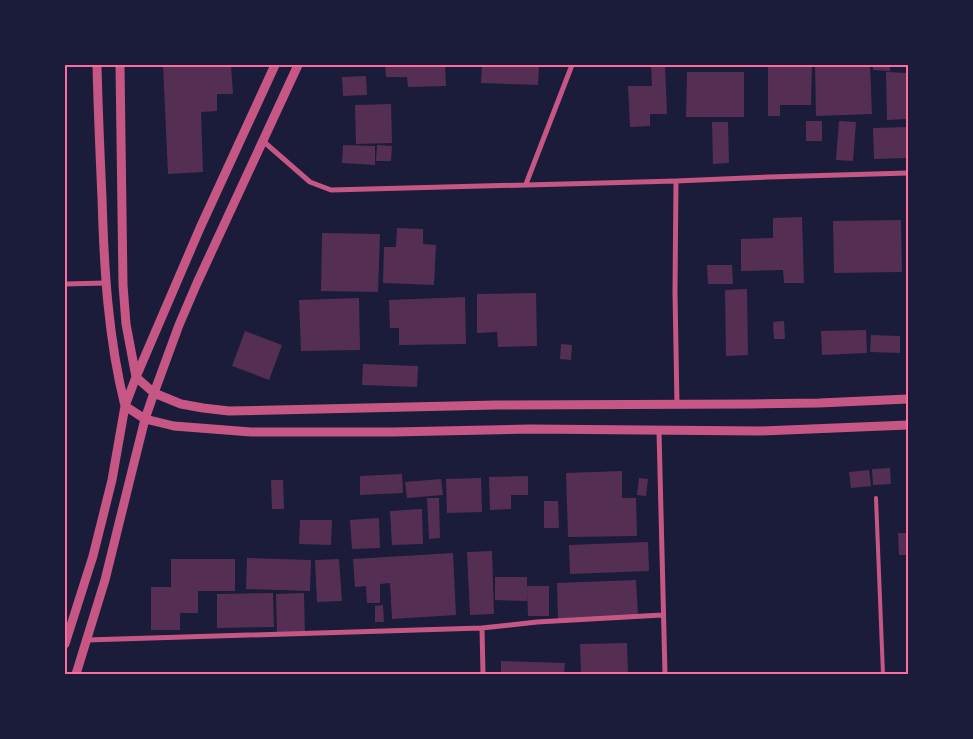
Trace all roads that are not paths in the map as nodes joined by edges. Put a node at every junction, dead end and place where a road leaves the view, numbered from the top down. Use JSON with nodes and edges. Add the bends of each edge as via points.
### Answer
{"nodes":[{"id":1,"x":97,"y":65,"type":"edge"},
{"id":2,"x":120,"y":65,"type":"edge"},
{"id":3,"x":275,"y":65,"type":"edge"},
{"id":4,"x":298,"y":65,"type":"edge"},
{"id":5,"x":572,"y":65,"type":"edge"},
{"id":6,"x":263,"y":141,"type":"junction"},
{"id":7,"x":908,"y":173,"type":"edge"},
{"id":8,"x":676,"y":181,"type":"junction"},
{"id":9,"x":526,"y":184,"type":"junction"},
{"id":10,"x":106,"y":283,"type":"junction"},
{"id":11,"x":65,"y":284,"type":"edge"},
{"id":12,"x":136,"y":377,"type":"junction"},
{"id":13,"x":154,"y":393,"type":"junction"},
{"id":14,"x":908,"y":399,"type":"edge"},
{"id":15,"x":677,"y":405,"type":"junction"},
{"id":16,"x":125,"y":406,"type":"junction"},
{"id":17,"x":145,"y":420,"type":"junction"},
{"id":18,"x":908,"y":425,"type":"edge"},
{"id":19,"x":659,"y":431,"type":"junction"},
{"id":20,"x":876,"y":498,"type":"dead end"},
{"id":21,"x":662,"y":615,"type":"junction"},
{"id":22,"x":482,"y":628,"type":"junction"},
{"id":23,"x":87,"y":640,"type":"junction"},
{"id":24,"x":65,"y":644,"type":"edge"},
{"id":25,"x":76,"y":674,"type":"edge"},
{"id":26,"x":483,"y":674,"type":"edge"},
{"id":27,"x":664,"y":674,"type":"edge"},
{"id":28,"x":883,"y":674,"type":"edge"}],
"edges":[{"from":1,"to":10,"type":"street"},
{"from":2,"to":12,"type":"street","via":[[126,324]]},
{"from":3,"to":12,"type":"street"},
{"from":4,"to":6,"type":"street"},
{"from":5,"to":9,"type":"street"},
{"from":6,"to":9,"type":"street","via":[[310,182],[331,190]]},
{"from":6,"to":13,"type":"street","via":[[197,283]]},
{"from":7,"to":8,"type":"street"},
{"from":8,"to":9,"type":"street"},
{"from":8,"to":15,"type":"street"},
{"from":10,"to":11,"type":"street"},
{"from":10,"to":16,"type":"street","via":[[112,344]]},
{"from":12,"to":13,"type":"street"},
{"from":12,"to":16,"type":"street"},
{"from":13,"to":15,"type":"street","via":[[181,404],[229,412],[496,405]]},
{"from":13,"to":17,"type":"street"},
{"from":14,"to":15,"type":"street"},
{"from":16,"to":17,"type":"street"},
{"from":16,"to":24,"type":"street","via":[[104,515]]},
{"from":17,"to":19,"type":"street","via":[[174,426],[251,432]]},
{"from":17,"to":23,"type":"street","via":[[112,558]]},
{"from":18,"to":19,"type":"street"},
{"from":19,"to":21,"type":"street"},
{"from":20,"to":28,"type":"lane"},
{"from":21,"to":22,"type":"street"},
{"from":21,"to":27,"type":"street"},
{"from":22,"to":23,"type":"street"},
{"from":22,"to":26,"type":"street"},
{"from":23,"to":25,"type":"street"}]}
